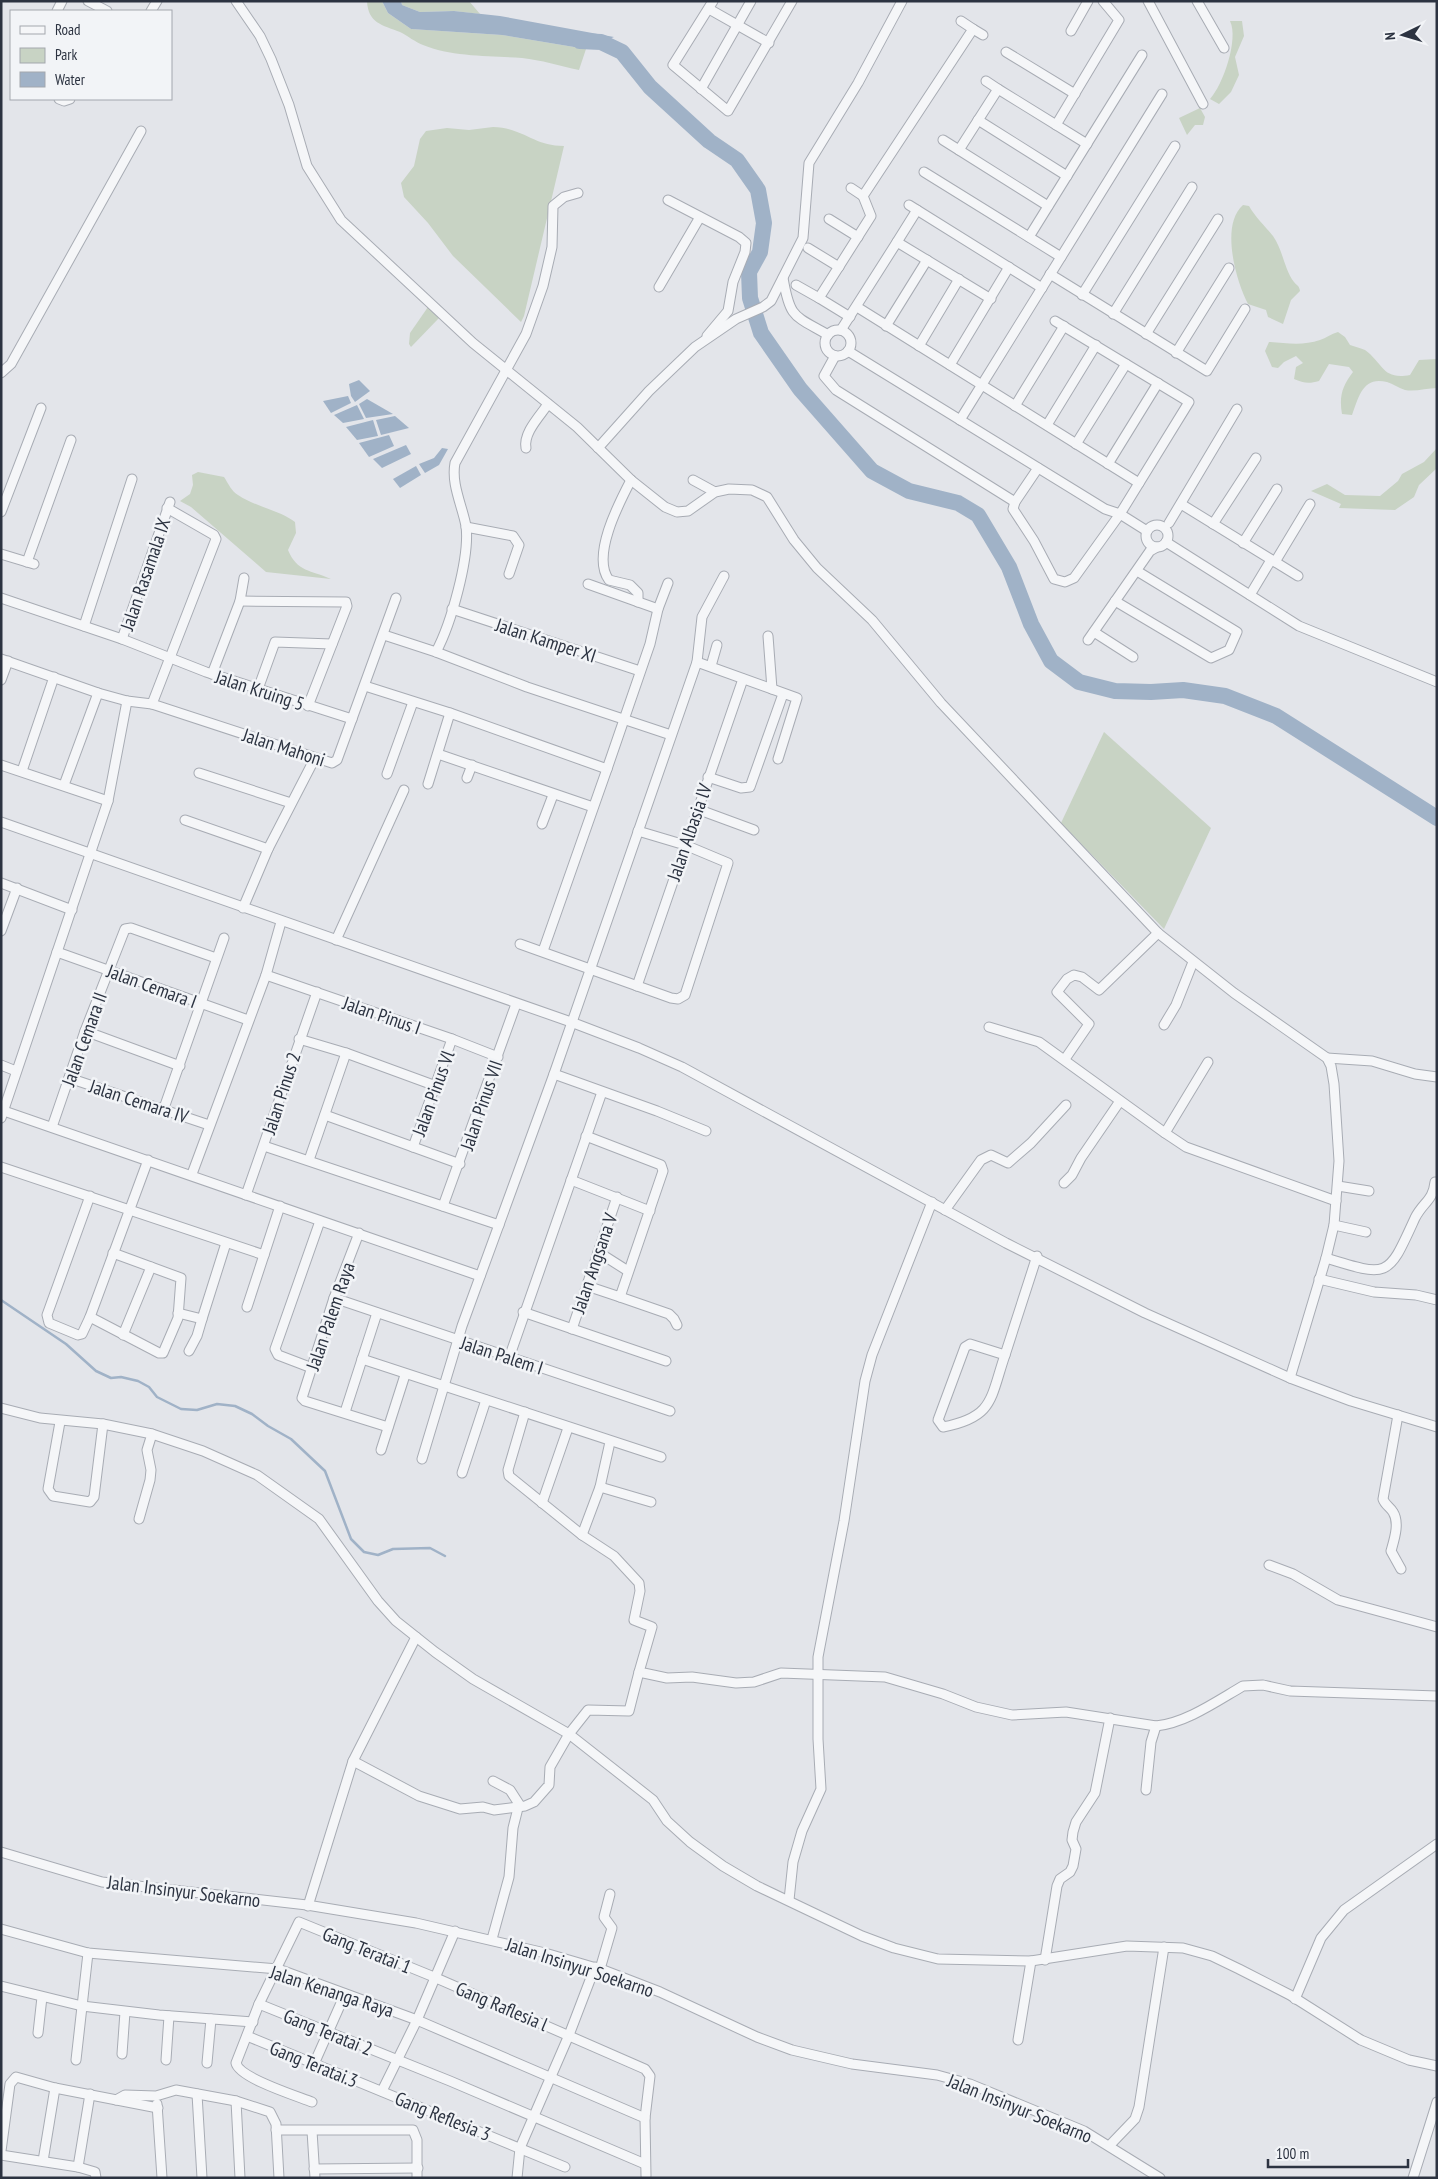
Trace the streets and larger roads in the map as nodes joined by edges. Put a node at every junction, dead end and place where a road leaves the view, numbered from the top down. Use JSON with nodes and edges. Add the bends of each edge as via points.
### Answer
{"nodes":[{"id":1,"x":88,"y":1,"type":"edge"},
{"id":2,"x":236,"y":1,"type":"edge"},
{"id":3,"x":751,"y":1,"type":"edge"},
{"id":4,"x":792,"y":1,"type":"edge"},
{"id":5,"x":902,"y":1,"type":"edge"},
{"id":6,"x":1088,"y":1,"type":"edge"},
{"id":7,"x":1103,"y":1,"type":"edge"},
{"id":8,"x":1148,"y":1,"type":"edge"},
{"id":9,"x":1198,"y":1,"type":"edge"},
{"id":10,"x":711,"y":5,"type":"edge"},
{"id":11,"x":105,"y":10,"type":"edge"},
{"id":12,"x":961,"y":21,"type":"dead end"},
{"id":13,"x":739,"y":25,"type":"junction"},
{"id":14,"x":973,"y":28,"type":"junction"},
{"id":15,"x":1071,"y":31,"type":"dead end"},
{"id":16,"x":983,"y":35,"type":"dead end"},
{"id":17,"x":769,"y":43,"type":"junction"},
{"id":18,"x":1224,"y":48,"type":"dead end"},
{"id":19,"x":1006,"y":52,"type":"dead end"},
{"id":20,"x":1142,"y":55,"type":"dead end"},
{"id":21,"x":986,"y":81,"type":"dead end"},
{"id":22,"x":700,"y":89,"type":"junction"},
{"id":23,"x":998,"y":89,"type":"junction"},
{"id":24,"x":1075,"y":94,"type":"junction"},
{"id":25,"x":1162,"y":94,"type":"dead end"},
{"id":26,"x":1203,"y":104,"type":"dead end"},
{"id":27,"x":978,"y":120,"type":"junction"},
{"id":28,"x":1056,"y":125,"type":"junction"},
{"id":29,"x":141,"y":131,"type":"dead end"},
{"id":30,"x":943,"y":140,"type":"dead end"},
{"id":31,"x":1087,"y":144,"type":"junction"},
{"id":32,"x":1175,"y":146,"type":"dead end"},
{"id":33,"x":960,"y":150,"type":"junction"},
{"id":34,"x":924,"y":172,"type":"dead end"},
{"id":35,"x":1067,"y":176,"type":"junction"},
{"id":36,"x":1192,"y":187,"type":"dead end"},
{"id":37,"x":851,"y":188,"type":"dead end"},
{"id":38,"x":578,"y":193,"type":"dead end"},
{"id":39,"x":862,"y":196,"type":"junction"},
{"id":40,"x":668,"y":200,"type":"dead end"},
{"id":41,"x":1048,"y":206,"type":"junction"},
{"id":42,"x":700,"y":217,"type":"junction"},
{"id":43,"x":829,"y":219,"type":"dead end"},
{"id":44,"x":1218,"y":220,"type":"dead end"},
{"id":45,"x":858,"y":236,"type":"junction"},
{"id":46,"x":1029,"y":237,"type":"junction"},
{"id":47,"x":897,"y":242,"type":"junction"},
{"id":48,"x":808,"y":248,"type":"dead end"},
{"id":49,"x":1060,"y":257,"type":"junction"},
{"id":50,"x":927,"y":260,"type":"junction"},
{"id":51,"x":838,"y":267,"type":"junction"},
{"id":52,"x":1009,"y":268,"type":"junction"},
{"id":53,"x":1229,"y":268,"type":"dead end"},
{"id":54,"x":1050,"y":274,"type":"junction"},
{"id":55,"x":783,"y":278,"type":"junction"},
{"id":56,"x":959,"y":280,"type":"junction"},
{"id":57,"x":796,"y":284,"type":"dead end"},
{"id":58,"x":659,"y":287,"type":"dead end"},
{"id":59,"x":1042,"y":288,"type":"junction"},
{"id":60,"x":1082,"y":295,"type":"junction"},
{"id":61,"x":819,"y":298,"type":"junction"},
{"id":62,"x":990,"y":298,"type":"junction"},
{"id":63,"x":857,"y":307,"type":"junction"},
{"id":64,"x":1245,"y":309,"type":"dead end"},
{"id":65,"x":1114,"y":314,"type":"junction"},
{"id":66,"x":850,"y":317,"type":"junction"},
{"id":67,"x":1055,"y":321,"type":"dead end"},
{"id":68,"x":886,"y":326,"type":"junction"},
{"id":69,"x":1064,"y":326,"type":"junction"},
{"id":70,"x":841,"y":330,"type":"junction"},
{"id":71,"x":1146,"y":334,"type":"junction"},
{"id":72,"x":828,"y":335,"type":"junction"},
{"id":73,"x":705,"y":339,"type":"junction"},
{"id":74,"x":1096,"y":345,"type":"junction"},
{"id":75,"x":919,"y":346,"type":"junction"},
{"id":76,"x":848,"y":351,"type":"junction"},
{"id":77,"x":1176,"y":353,"type":"junction"},
{"id":78,"x":835,"y":356,"type":"junction"},
{"id":79,"x":1126,"y":364,"type":"junction"},
{"id":80,"x":950,"y":365,"type":"junction"},
{"id":81,"x":507,"y":371,"type":"junction"},
{"id":82,"x":1,"y":373,"type":"edge"},
{"id":83,"x":1158,"y":383,"type":"junction"},
{"id":84,"x":982,"y":385,"type":"junction"},
{"id":85,"x":548,"y":404,"type":"junction"},
{"id":86,"x":1015,"y":406,"type":"junction"},
{"id":87,"x":41,"y":408,"type":"dead end"},
{"id":88,"x":1237,"y":410,"type":"dead end"},
{"id":89,"x":960,"y":420,"type":"junction"},
{"id":90,"x":1047,"y":425,"type":"junction"},
{"id":91,"x":71,"y":440,"type":"dead end"},
{"id":92,"x":527,"y":441,"type":"dead end"},
{"id":93,"x":1076,"y":444,"type":"junction"},
{"id":94,"x":598,"y":448,"type":"junction"},
{"id":95,"x":1256,"y":458,"type":"dead end"},
{"id":96,"x":1108,"y":464,"type":"junction"},
{"id":97,"x":1038,"y":468,"type":"junction"},
{"id":98,"x":132,"y":479,"type":"dead end"},
{"id":99,"x":631,"y":480,"type":"junction"},
{"id":100,"x":693,"y":480,"type":"dead end"},
{"id":101,"x":1139,"y":483,"type":"junction"},
{"id":102,"x":1277,"y":489,"type":"dead end"},
{"id":103,"x":715,"y":492,"type":"junction"},
{"id":104,"x":1015,"y":502,"type":"junction"},
{"id":105,"x":1181,"y":504,"type":"junction"},
{"id":106,"x":1310,"y":504,"type":"dead end"},
{"id":107,"x":1,"y":512,"type":"edge"},
{"id":108,"x":1120,"y":514,"type":"junction"},
{"id":109,"x":1169,"y":523,"type":"dead end"},
{"id":110,"x":1213,"y":524,"type":"junction"},
{"id":111,"x":466,"y":527,"type":"junction"},
{"id":112,"x":1148,"y":531,"type":"junction"},
{"id":113,"x":1166,"y":542,"type":"junction"},
{"id":114,"x":1243,"y":543,"type":"junction"},
{"id":115,"x":1157,"y":547,"type":"junction"},
{"id":116,"x":1,"y":554,"type":"edge"},
{"id":117,"x":1273,"y":561,"type":"junction"},
{"id":118,"x":1137,"y":571,"type":"junction"},
{"id":119,"x":509,"y":574,"type":"dead end"},
{"id":120,"x":724,"y":576,"type":"dead end"},
{"id":121,"x":1298,"y":576,"type":"dead end"},
{"id":122,"x":244,"y":578,"type":"dead end"},
{"id":123,"x":668,"y":583,"type":"dead end"},
{"id":124,"x":588,"y":584,"type":"dead end"},
{"id":125,"x":1250,"y":595,"type":"junction"},
{"id":126,"x":1,"y":598,"type":"edge"},
{"id":127,"x":396,"y":598,"type":"dead end"},
{"id":128,"x":240,"y":601,"type":"junction"},
{"id":129,"x":638,"y":602,"type":"junction"},
{"id":130,"x":1116,"y":602,"type":"junction"},
{"id":131,"x":452,"y":609,"type":"junction"},
{"id":132,"x":658,"y":609,"type":"junction"},
{"id":133,"x":84,"y":626,"type":"junction"},
{"id":134,"x":1094,"y":632,"type":"junction"},
{"id":135,"x":384,"y":635,"type":"junction"},
{"id":136,"x":768,"y":636,"type":"dead end"},
{"id":137,"x":122,"y":639,"type":"junction"},
{"id":138,"x":1088,"y":640,"type":"dead end"},
{"id":139,"x":332,"y":644,"type":"junction"},
{"id":140,"x":717,"y":645,"type":"dead end"},
{"id":141,"x":436,"y":652,"type":"junction"},
{"id":142,"x":1133,"y":657,"type":"dead end"},
{"id":143,"x":169,"y":658,"type":"junction"},
{"id":144,"x":5,"y":660,"type":"edge"},
{"id":145,"x":697,"y":662,"type":"junction"},
{"id":146,"x":711,"y":666,"type":"junction"},
{"id":147,"x":640,"y":671,"type":"junction"},
{"id":148,"x":212,"y":674,"type":"junction"},
{"id":149,"x":54,"y":677,"type":"junction"},
{"id":150,"x":742,"y":679,"type":"junction"},
{"id":151,"x":1,"y":680,"type":"edge"},
{"id":152,"x":1437,"y":682,"type":"edge"},
{"id":153,"x":365,"y":686,"type":"junction"},
{"id":154,"x":258,"y":689,"type":"junction"},
{"id":155,"x":772,"y":690,"type":"junction"},
{"id":156,"x":98,"y":693,"type":"junction"},
{"id":157,"x":783,"y":694,"type":"junction"},
{"id":158,"x":127,"y":701,"type":"junction"},
{"id":159,"x":413,"y":702,"type":"junction"},
{"id":160,"x":152,"y":704,"type":"junction"},
{"id":161,"x":308,"y":706,"type":"junction"},
{"id":162,"x":450,"y":713,"type":"junction"},
{"id":163,"x":624,"y":718,"type":"junction"},
{"id":164,"x":352,"y":719,"type":"junction"},
{"id":165,"x":671,"y":735,"type":"junction"},
{"id":166,"x":438,"y":754,"type":"junction"},
{"id":167,"x":315,"y":758,"type":"junction"},
{"id":168,"x":778,"y":758,"type":"dead end"},
{"id":169,"x":472,"y":764,"type":"junction"},
{"id":170,"x":1,"y":765,"type":"edge"},
{"id":171,"x":607,"y":769,"type":"junction"},
{"id":172,"x":22,"y":771,"type":"junction"},
{"id":173,"x":199,"y":773,"type":"dead end"},
{"id":174,"x":387,"y":774,"type":"dead end"},
{"id":175,"x":708,"y":777,"type":"junction"},
{"id":176,"x":467,"y":778,"type":"dead end"},
{"id":177,"x":428,"y":784,"type":"dead end"},
{"id":178,"x":64,"y":785,"type":"junction"},
{"id":179,"x":404,"y":790,"type":"dead end"},
{"id":180,"x":553,"y":794,"type":"junction"},
{"id":181,"x":108,"y":801,"type":"junction"},
{"id":182,"x":291,"y":803,"type":"junction"},
{"id":183,"x":593,"y":807,"type":"junction"},
{"id":184,"x":697,"y":809,"type":"junction"},
{"id":185,"x":185,"y":820,"type":"dead end"},
{"id":186,"x":1,"y":822,"type":"edge"},
{"id":187,"x":542,"y":824,"type":"dead end"},
{"id":188,"x":754,"y":830,"type":"dead end"},
{"id":189,"x":638,"y":831,"type":"junction"},
{"id":190,"x":685,"y":846,"type":"junction"},
{"id":191,"x":268,"y":849,"type":"junction"},
{"id":192,"x":91,"y":854,"type":"junction"},
{"id":193,"x":1,"y":883,"type":"edge"},
{"id":194,"x":17,"y":888,"type":"junction"},
{"id":195,"x":243,"y":908,"type":"junction"},
{"id":196,"x":72,"y":910,"type":"junction"},
{"id":197,"x":281,"y":922,"type":"junction"},
{"id":198,"x":1,"y":931,"type":"edge"},
{"id":199,"x":1158,"y":933,"type":"junction"},
{"id":200,"x":224,"y":938,"type":"dead end"},
{"id":201,"x":336,"y":940,"type":"junction"},
{"id":202,"x":520,"y":944,"type":"dead end"},
{"id":203,"x":543,"y":951,"type":"junction"},
{"id":204,"x":57,"y":952,"type":"junction"},
{"id":205,"x":216,"y":958,"type":"junction"},
{"id":206,"x":1193,"y":962,"type":"junction"},
{"id":207,"x":110,"y":970,"type":"junction"},
{"id":208,"x":588,"y":970,"type":"junction"},
{"id":209,"x":266,"y":975,"type":"junction"},
{"id":210,"x":637,"y":986,"type":"junction"},
{"id":211,"x":317,"y":992,"type":"junction"},
{"id":212,"x":200,"y":1003,"type":"junction"},
{"id":213,"x":516,"y":1004,"type":"junction"},
{"id":214,"x":248,"y":1020,"type":"junction"},
{"id":215,"x":572,"y":1022,"type":"junction"},
{"id":216,"x":1164,"y":1024,"type":"dead end"},
{"id":217,"x":989,"y":1027,"type":"dead end"},
{"id":218,"x":85,"y":1031,"type":"junction"},
{"id":219,"x":299,"y":1039,"type":"junction"},
{"id":220,"x":452,"y":1039,"type":"junction"},
{"id":221,"x":346,"y":1053,"type":"junction"},
{"id":222,"x":498,"y":1057,"type":"junction"},
{"id":223,"x":1065,"y":1058,"type":"junction"},
{"id":224,"x":1327,"y":1058,"type":"junction"},
{"id":225,"x":1208,"y":1062,"type":"dead end"},
{"id":226,"x":1,"y":1065,"type":"edge"},
{"id":227,"x":180,"y":1066,"type":"junction"},
{"id":228,"x":16,"y":1070,"type":"junction"},
{"id":229,"x":554,"y":1074,"type":"junction"},
{"id":230,"x":1437,"y":1077,"type":"edge"},
{"id":231,"x":69,"y":1078,"type":"junction"},
{"id":232,"x":436,"y":1086,"type":"junction"},
{"id":233,"x":602,"y":1092,"type":"junction"},
{"id":234,"x":1120,"y":1101,"type":"junction"},
{"id":235,"x":1066,"y":1105,"type":"dead end"},
{"id":236,"x":164,"y":1108,"type":"junction"},
{"id":237,"x":325,"y":1115,"type":"junction"},
{"id":238,"x":2,"y":1117,"type":"edge"},
{"id":239,"x":209,"y":1125,"type":"junction"},
{"id":240,"x":52,"y":1127,"type":"junction"},
{"id":241,"x":706,"y":1132,"type":"dead end"},
{"id":242,"x":1165,"y":1133,"type":"junction"},
{"id":243,"x":586,"y":1136,"type":"junction"},
{"id":244,"x":264,"y":1146,"type":"junction"},
{"id":245,"x":413,"y":1146,"type":"junction"},
{"id":246,"x":148,"y":1160,"type":"junction"},
{"id":247,"x":309,"y":1160,"type":"junction"},
{"id":248,"x":460,"y":1164,"type":"junction"},
{"id":249,"x":1,"y":1167,"type":"edge"},
{"id":250,"x":192,"y":1174,"type":"junction"},
{"id":251,"x":571,"y":1180,"type":"junction"},
{"id":252,"x":1434,"y":1182,"type":"dead end"},
{"id":253,"x":1064,"y":1183,"type":"dead end"},
{"id":254,"x":1338,"y":1186,"type":"junction"},
{"id":255,"x":1369,"y":1191,"type":"dead end"},
{"id":256,"x":246,"y":1195,"type":"junction"},
{"id":257,"x":90,"y":1196,"type":"junction"},
{"id":258,"x":617,"y":1197,"type":"junction"},
{"id":259,"x":1336,"y":1201,"type":"junction"},
{"id":260,"x":932,"y":1202,"type":"junction"},
{"id":261,"x":280,"y":1206,"type":"junction"},
{"id":262,"x":443,"y":1206,"type":"junction"},
{"id":263,"x":130,"y":1209,"type":"junction"},
{"id":264,"x":945,"y":1210,"type":"junction"},
{"id":265,"x":650,"y":1211,"type":"junction"},
{"id":266,"x":320,"y":1221,"type":"junction"},
{"id":267,"x":499,"y":1225,"type":"junction"},
{"id":268,"x":1334,"y":1225,"type":"junction"},
{"id":269,"x":1366,"y":1232,"type":"dead end"},
{"id":270,"x":359,"y":1234,"type":"junction"},
{"id":271,"x":226,"y":1243,"type":"junction"},
{"id":272,"x":598,"y":1252,"type":"junction"},
{"id":273,"x":113,"y":1253,"type":"junction"},
{"id":274,"x":264,"y":1255,"type":"junction"},
{"id":275,"x":1037,"y":1256,"type":"junction"},
{"id":276,"x":1326,"y":1258,"type":"junction"},
{"id":277,"x":151,"y":1267,"type":"junction"},
{"id":278,"x":628,"y":1271,"type":"junction"},
{"id":279,"x":480,"y":1276,"type":"junction"},
{"id":280,"x":1319,"y":1278,"type":"junction"},
{"id":281,"x":587,"y":1286,"type":"junction"},
{"id":282,"x":620,"y":1297,"type":"junction"},
{"id":283,"x":334,"y":1298,"type":"junction"},
{"id":284,"x":1437,"y":1300,"type":"edge"},
{"id":285,"x":247,"y":1307,"type":"dead end"},
{"id":286,"x":523,"y":1312,"type":"junction"},
{"id":287,"x":178,"y":1313,"type":"junction"},
{"id":288,"x":377,"y":1313,"type":"junction"},
{"id":289,"x":90,"y":1317,"type":"junction"},
{"id":290,"x":202,"y":1319,"type":"junction"},
{"id":291,"x":677,"y":1325,"type":"dead end"},
{"id":292,"x":572,"y":1329,"type":"junction"},
{"id":293,"x":122,"y":1335,"type":"junction"},
{"id":294,"x":458,"y":1341,"type":"junction"},
{"id":295,"x":189,"y":1351,"type":"dead end"},
{"id":296,"x":1005,"y":1355,"type":"junction"},
{"id":297,"x":509,"y":1358,"type":"junction"},
{"id":298,"x":362,"y":1360,"type":"junction"},
{"id":299,"x":666,"y":1362,"type":"dead end"},
{"id":300,"x":312,"y":1368,"type":"junction"},
{"id":301,"x":405,"y":1375,"type":"junction"},
{"id":302,"x":1290,"y":1378,"type":"junction"},
{"id":303,"x":445,"y":1386,"type":"junction"},
{"id":304,"x":486,"y":1400,"type":"junction"},
{"id":305,"x":2,"y":1410,"type":"edge"},
{"id":306,"x":670,"y":1411,"type":"dead end"},
{"id":307,"x":344,"y":1412,"type":"junction"},
{"id":308,"x":525,"y":1412,"type":"junction"},
{"id":309,"x":1398,"y":1415,"type":"junction"},
{"id":310,"x":60,"y":1422,"type":"junction"},
{"id":311,"x":103,"y":1424,"type":"junction"},
{"id":312,"x":388,"y":1427,"type":"junction"},
{"id":313,"x":1437,"y":1427,"type":"edge"},
{"id":314,"x":568,"y":1428,"type":"junction"},
{"id":315,"x":152,"y":1434,"type":"junction"},
{"id":316,"x":610,"y":1442,"type":"junction"},
{"id":317,"x":381,"y":1450,"type":"dead end"},
{"id":318,"x":661,"y":1457,"type":"dead end"},
{"id":319,"x":422,"y":1459,"type":"dead end"},
{"id":320,"x":462,"y":1473,"type":"dead end"},
{"id":321,"x":600,"y":1487,"type":"junction"},
{"id":322,"x":651,"y":1502,"type":"dead end"},
{"id":323,"x":542,"y":1504,"type":"junction"},
{"id":324,"x":139,"y":1519,"type":"dead end"},
{"id":325,"x":582,"y":1535,"type":"junction"},
{"id":326,"x":1269,"y":1565,"type":"dead end"},
{"id":327,"x":1401,"y":1569,"type":"dead end"},
{"id":328,"x":1437,"y":1627,"type":"edge"},
{"id":329,"x":416,"y":1637,"type":"junction"},
{"id":330,"x":639,"y":1672,"type":"junction"},
{"id":331,"x":818,"y":1674,"type":"junction"},
{"id":332,"x":1437,"y":1696,"type":"edge"},
{"id":333,"x":1110,"y":1718,"type":"junction"},
{"id":334,"x":1156,"y":1726,"type":"junction"},
{"id":335,"x":569,"y":1734,"type":"junction"},
{"id":336,"x":353,"y":1761,"type":"junction"},
{"id":337,"x":493,"y":1781,"type":"dead end"},
{"id":338,"x":1146,"y":1790,"type":"dead end"},
{"id":339,"x":518,"y":1808,"type":"junction"},
{"id":340,"x":1437,"y":1844,"type":"edge"},
{"id":341,"x":1,"y":1852,"type":"edge"},
{"id":342,"x":610,"y":1894,"type":"dead end"},
{"id":343,"x":310,"y":1897,"type":"junction"},
{"id":344,"x":789,"y":1900,"type":"junction"},
{"id":345,"x":1,"y":1929,"type":"edge"},
{"id":346,"x":455,"y":1931,"type":"junction"},
{"id":347,"x":493,"y":1932,"type":"junction"},
{"id":348,"x":1164,"y":1947,"type":"junction"},
{"id":349,"x":88,"y":1954,"type":"junction"},
{"id":350,"x":1045,"y":1960,"type":"junction"},
{"id":351,"x":1031,"y":1961,"type":"junction"},
{"id":352,"x":601,"y":1964,"type":"junction"},
{"id":353,"x":278,"y":1969,"type":"junction"},
{"id":354,"x":434,"y":1978,"type":"junction"},
{"id":355,"x":1,"y":1986,"type":"edge"},
{"id":356,"x":345,"y":1994,"type":"junction"},
{"id":357,"x":42,"y":1997,"type":"junction"},
{"id":358,"x":1293,"y":1997,"type":"junction"},
{"id":359,"x":260,"y":2004,"type":"junction"},
{"id":360,"x":82,"y":2006,"type":"junction"},
{"id":361,"x":125,"y":2012,"type":"junction"},
{"id":362,"x":170,"y":2016,"type":"junction"},
{"id":363,"x":211,"y":2018,"type":"junction"},
{"id":364,"x":417,"y":2020,"type":"junction"},
{"id":365,"x":253,"y":2022,"type":"junction"},
{"id":366,"x":38,"y":2032,"type":"dead end"},
{"id":367,"x":330,"y":2032,"type":"junction"},
{"id":368,"x":569,"y":2035,"type":"junction"},
{"id":369,"x":247,"y":2036,"type":"junction"},
{"id":370,"x":1018,"y":2040,"type":"dead end"},
{"id":371,"x":122,"y":2054,"type":"dead end"},
{"id":372,"x":76,"y":2060,"type":"dead end"},
{"id":373,"x":166,"y":2060,"type":"dead end"},
{"id":374,"x":397,"y":2061,"type":"junction"},
{"id":375,"x":207,"y":2063,"type":"dead end"},
{"id":376,"x":314,"y":2064,"type":"junction"},
{"id":377,"x":1437,"y":2066,"type":"edge"},
{"id":378,"x":550,"y":2078,"type":"junction"},
{"id":379,"x":55,"y":2088,"type":"junction"},
{"id":380,"x":382,"y":2092,"type":"junction"},
{"id":381,"x":90,"y":2094,"type":"junction"},
{"id":382,"x":197,"y":2094,"type":"junction"},
{"id":383,"x":156,"y":2096,"type":"junction"},
{"id":384,"x":116,"y":2100,"type":"junction"},
{"id":385,"x":236,"y":2101,"type":"junction"},
{"id":386,"x":312,"y":2102,"type":"dead end"},
{"id":387,"x":1437,"y":2102,"type":"edge"},
{"id":388,"x":158,"y":2108,"type":"junction"},
{"id":389,"x":4,"y":2109,"type":"edge"},
{"id":390,"x":534,"y":2117,"type":"junction"},
{"id":391,"x":645,"y":2118,"type":"junction"},
{"id":392,"x":276,"y":2130,"type":"junction"},
{"id":393,"x":312,"y":2131,"type":"junction"},
{"id":394,"x":1110,"y":2146,"type":"junction"},
{"id":395,"x":520,"y":2148,"type":"junction"},
{"id":396,"x":1,"y":2153,"type":"edge"},
{"id":397,"x":43,"y":2161,"type":"junction"},
{"id":398,"x":645,"y":2164,"type":"junction"},
{"id":399,"x":78,"y":2167,"type":"junction"},
{"id":400,"x":565,"y":2167,"type":"dead end"},
{"id":401,"x":418,"y":2168,"type":"junction"},
{"id":402,"x":315,"y":2173,"type":"edge"},
{"id":403,"x":95,"y":2175,"type":"edge"},
{"id":404,"x":646,"y":2176,"type":"dead end"},
{"id":405,"x":162,"y":2178,"type":"edge"},
{"id":406,"x":202,"y":2178,"type":"edge"},
{"id":407,"x":240,"y":2178,"type":"edge"},
{"id":408,"x":279,"y":2178,"type":"edge"},
{"id":409,"x":417,"y":2178,"type":"edge"},
{"id":410,"x":517,"y":2178,"type":"edge"},
{"id":411,"x":1160,"y":2178,"type":"edge"},
{"id":412,"x":1413,"y":2178,"type":"edge"}],
"edges":[{"from":1,"to":11,"type":"street"},
{"from":2,"to":81,"type":"street","via":[[272,59],[307,166],[331,207],[341,220]]},
{"from":3,"to":13,"type":"street"},
{"from":4,"to":17,"type":"street"},
{"from":5,"to":55,"type":"street","via":[[858,83],[809,163],[803,238]]},
{"from":6,"to":15,"type":"street"},
{"from":7,"to":24,"type":"street","via":[[1119,20]]},
{"from":8,"to":26,"type":"street"},
{"from":9,"to":18,"type":"street"},
{"from":10,"to":13,"type":"street"},
{"from":10,"to":22,"type":"street","via":[[673,65]]},
{"from":12,"to":14,"type":"street"},
{"from":13,"to":17,"type":"street"},
{"from":13,"to":22,"type":"street"},
{"from":14,"to":16,"type":"street"},
{"from":14,"to":39,"type":"street"},
{"from":17,"to":22,"type":"street","via":[[728,111]]},
{"from":19,"to":24,"type":"street"},
{"from":20,"to":31,"type":"street"},
{"from":21,"to":23,"type":"street"},
{"from":23,"to":27,"type":"street"},
{"from":23,"to":28,"type":"street"},
{"from":24,"to":28,"type":"street"},
{"from":25,"to":49,"type":"street"},
{"from":27,"to":33,"type":"street"},
{"from":27,"to":35,"type":"street"},
{"from":28,"to":31,"type":"street"},
{"from":29,"to":82,"type":"street","via":[[11,364]]},
{"from":30,"to":33,"type":"street"},
{"from":31,"to":35,"type":"street"},
{"from":32,"to":60,"type":"street"},
{"from":33,"to":41,"type":"street"},
{"from":34,"to":46,"type":"street"},
{"from":35,"to":41,"type":"street"},
{"from":36,"to":65,"type":"street"},
{"from":37,"to":39,"type":"street"},
{"from":38,"to":81,"type":"street","via":[[564,197],[553,206],[552,247],[543,286],[526,334]]},
{"from":39,"to":45,"type":"street","via":[[871,216]]},
{"from":40,"to":42,"type":"street"},
{"from":41,"to":46,"type":"street"},
{"from":42,"to":58,"type":"street"},
{"from":42,"to":73,"type":"street","via":[[743,239],[746,245],[733,282],[728,311]]},
{"from":43,"to":45,"type":"street"},
{"from":44,"to":71,"type":"street"},
{"from":45,"to":51,"type":"street"},
{"from":46,"to":49,"type":"street"},
{"from":47,"to":50,"type":"street"},
{"from":47,"to":52,"type":"street","via":[[913,207]]},
{"from":47,"to":63,"type":"street"},
{"from":48,"to":51,"type":"street"},
{"from":49,"to":54,"type":"street"},
{"from":50,"to":56,"type":"street"},
{"from":50,"to":68,"type":"street"},
{"from":51,"to":61,"type":"street"},
{"from":52,"to":59,"type":"street"},
{"from":52,"to":62,"type":"street"},
{"from":53,"to":77,"type":"street"},
{"from":54,"to":59,"type":"street"},
{"from":54,"to":60,"type":"street"},
{"from":55,"to":72,"type":"street","via":[[789,309]]},
{"from":55,"to":73,"type":"street","via":[[771,301]]},
{"from":56,"to":62,"type":"street"},
{"from":56,"to":75,"type":"street"},
{"from":57,"to":61,"type":"street"},
{"from":59,"to":84,"type":"street"},
{"from":60,"to":65,"type":"street"},
{"from":61,"to":66,"type":"street"},
{"from":62,"to":80,"type":"street"},
{"from":63,"to":66,"type":"street"},
{"from":63,"to":68,"type":"street"},
{"from":64,"to":77,"type":"street","via":[[1206,372]]},
{"from":65,"to":71,"type":"street"},
{"from":66,"to":70,"type":"street"},
{"from":67,"to":69,"type":"street"},
{"from":68,"to":75,"type":"street"},
{"from":69,"to":74,"type":"street"},
{"from":69,"to":86,"type":"street"},
{"from":70,"to":72,"type":"street"},
{"from":70,"to":76,"type":"street","via":[[850,338]]},
{"from":71,"to":77,"type":"street"},
{"from":72,"to":78,"type":"street","via":[[826,348]]},
{"from":73,"to":94,"type":"street","via":[[649,392]]},
{"from":74,"to":79,"type":"street"},
{"from":74,"to":90,"type":"street"},
{"from":75,"to":80,"type":"street"},
{"from":76,"to":78,"type":"street"},
{"from":76,"to":89,"type":"street"},
{"from":78,"to":104,"type":"street","via":[[824,376],[828,383]]},
{"from":79,"to":83,"type":"street"},
{"from":79,"to":93,"type":"street"},
{"from":80,"to":84,"type":"street"},
{"from":81,"to":85,"type":"street"},
{"from":81,"to":111,"type":"street","via":[[455,463]]},
{"from":83,"to":96,"type":"street"},
{"from":83,"to":101,"type":"street","via":[[1189,402]]},
{"from":84,"to":86,"type":"street"},
{"from":84,"to":89,"type":"street"},
{"from":85,"to":92,"type":"street"},
{"from":85,"to":94,"type":"street"},
{"from":86,"to":90,"type":"street"},
{"from":87,"to":107,"type":"street"},
{"from":88,"to":105,"type":"street"},
{"from":89,"to":97,"type":"street"},
{"from":90,"to":93,"type":"street"},
{"from":91,"to":116,"type":"street","via":[[31,563]]},
{"from":93,"to":96,"type":"street"},
{"from":94,"to":99,"type":"street"},
{"from":95,"to":110,"type":"street"},
{"from":96,"to":101,"type":"street"},
{"from":97,"to":104,"type":"street"},
{"from":97,"to":108,"type":"street","via":[[1105,509]]},
{"from":98,"to":133,"type":"street"},
{"from":99,"to":103,"type":"street","via":[[665,507],[677,512],[692,509]]},
{"from":99,"to":129,"type":"street","via":[[608,532],[603,564],[605,576],[630,585],[638,594]]},
{"from":100,"to":103,"type":"street"},
{"from":101,"to":108,"type":"street"},
{"from":102,"to":114,"type":"street"},
{"from":103,"to":199,"type":"street","via":[[746,488],[767,497],[794,540],[817,568],[872,620],[942,703]]},
{"from":104,"to":108,"type":"street","via":[[1013,509],[1034,540],[1054,580],[1064,582],[1074,578]]},
{"from":105,"to":109,"type":"street"},
{"from":105,"to":110,"type":"street"},
{"from":106,"to":117,"type":"street"},
{"from":108,"to":112,"type":"street"},
{"from":110,"to":114,"type":"street"},
{"from":111,"to":119,"type":"street","via":[[513,536],[519,545]]},
{"from":111,"to":131,"type":"street","via":[[465,561]]},
{"from":112,"to":113,"type":"street","via":[[1154,526],[1162,527],[1167,534]]},
{"from":112,"to":115,"type":"street","via":[[1148,542]]},
{"from":113,"to":115,"type":"street"},
{"from":113,"to":125,"type":"street"},
{"from":114,"to":117,"type":"street"},
{"from":115,"to":118,"type":"street","via":[[1150,551]]},
{"from":117,"to":121,"type":"street"},
{"from":117,"to":125,"type":"street"},
{"from":118,"to":130,"type":"street"},
{"from":118,"to":130,"type":"street","via":[[1237,632],[1229,650],[1211,658]]},
{"from":120,"to":145,"type":"street","via":[[702,617]]},
{"from":122,"to":128,"type":"street"},
{"from":123,"to":132,"type":"street"},
{"from":124,"to":129,"type":"street"},
{"from":125,"to":152,"type":"street","via":[[1298,626]]},
{"from":126,"to":133,"type":"street","name":"Jalan Kruing 5"},
{"from":127,"to":135,"type":"street","name":"Jalan Mahoni"},
{"from":128,"to":139,"type":"street","via":[[346,602]]},
{"from":128,"to":148,"type":"street"},
{"from":129,"to":132,"type":"street"},
{"from":130,"to":134,"type":"street"},
{"from":131,"to":141,"type":"street"},
{"from":131,"to":147,"type":"street","name":"Jalan Kamper XI"},
{"from":132,"to":147,"type":"street"},
{"from":133,"to":137,"type":"street","name":"Jalan Kruing 5"},
{"from":134,"to":138,"type":"street"},
{"from":134,"to":142,"type":"street"},
{"from":135,"to":141,"type":"street"},
{"from":135,"to":153,"type":"street","name":"Jalan Mahoni"},
{"from":136,"to":155,"type":"street"},
{"from":137,"to":143,"type":"street","name":"Jalan Kruing 5"},
{"from":137,"to":143,"type":"street","name":"Jalan Rasamala IX","via":[[169,505],[216,539]]},
{"from":139,"to":154,"type":"street","via":[[275,642]]},
{"from":139,"to":161,"type":"street"},
{"from":140,"to":146,"type":"street"},
{"from":141,"to":163,"type":"street","via":[[527,687]]},
{"from":143,"to":148,"type":"street","name":"Jalan Kruing 5"},
{"from":143,"to":160,"type":"street"},
{"from":144,"to":149,"type":"street","name":"Jalan Mahoni"},
{"from":144,"to":151,"type":"street"},
{"from":145,"to":146,"type":"street"},
{"from":145,"to":165,"type":"street"},
{"from":146,"to":150,"type":"street"},
{"from":147,"to":163,"type":"street"},
{"from":148,"to":154,"type":"street","name":"Jalan Kruing 5"},
{"from":149,"to":156,"type":"street","name":"Jalan Mahoni"},
{"from":149,"to":172,"type":"street"},
{"from":150,"to":155,"type":"street"},
{"from":150,"to":175,"type":"street","name":"Jalan Albasia lV"},
{"from":153,"to":159,"type":"street"},
{"from":153,"to":164,"type":"street","name":"Jalan Mahoni"},
{"from":154,"to":161,"type":"street","name":"Jalan Kruing 5"},
{"from":155,"to":157,"type":"street"},
{"from":156,"to":158,"type":"street","name":"Jalan Mahoni"},
{"from":156,"to":178,"type":"street"},
{"from":157,"to":168,"type":"street","via":[[797,698],[797,701]]},
{"from":157,"to":175,"type":"street","via":[[750,787],[741,788]]},
{"from":158,"to":160,"type":"street","name":"Jalan Mahoni"},
{"from":158,"to":181,"type":"street"},
{"from":159,"to":162,"type":"street"},
{"from":159,"to":174,"type":"street"},
{"from":160,"to":167,"type":"street","name":"Jalan Mahoni"},
{"from":161,"to":164,"type":"street","name":"Jalan Kruing 5"},
{"from":162,"to":166,"type":"street"},
{"from":162,"to":171,"type":"street"},
{"from":163,"to":165,"type":"street"},
{"from":163,"to":171,"type":"street"},
{"from":164,"to":167,"type":"street","name":"Jalan Mahoni","via":[[337,760],[332,763]]},
{"from":165,"to":189,"type":"street"},
{"from":166,"to":169,"type":"street"},
{"from":166,"to":177,"type":"street"},
{"from":167,"to":182,"type":"street"},
{"from":169,"to":176,"type":"street"},
{"from":169,"to":180,"type":"street"},
{"from":170,"to":172,"type":"street"},
{"from":171,"to":183,"type":"street"},
{"from":172,"to":178,"type":"street"},
{"from":173,"to":182,"type":"street"},
{"from":175,"to":184,"type":"street","name":"Jalan Albasia lV"},
{"from":178,"to":181,"type":"street"},
{"from":179,"to":201,"type":"street"},
{"from":180,"to":183,"type":"street"},
{"from":180,"to":187,"type":"street"},
{"from":181,"to":192,"type":"street"},
{"from":182,"to":191,"type":"street"},
{"from":183,"to":203,"type":"street"},
{"from":184,"to":188,"type":"street"},
{"from":184,"to":190,"type":"street","name":"Jalan Albasia lV"},
{"from":185,"to":191,"type":"street"},
{"from":186,"to":192,"type":"street"},
{"from":189,"to":190,"type":"street"},
{"from":189,"to":208,"type":"street"},
{"from":190,"to":210,"type":"street","name":"Jalan Albasia lV"},
{"from":190,"to":210,"type":"street","via":[[727,861],[727,870],[685,995],[675,999]]},
{"from":191,"to":195,"type":"street"},
{"from":192,"to":195,"type":"street"},
{"from":192,"to":196,"type":"street"},
{"from":193,"to":194,"type":"street"},
{"from":194,"to":196,"type":"street"},
{"from":194,"to":198,"type":"street"},
{"from":195,"to":197,"type":"street"},
{"from":196,"to":204,"type":"street"},
{"from":197,"to":201,"type":"street"},
{"from":197,"to":209,"type":"street"},
{"from":199,"to":206,"type":"street"},
{"from":199,"to":223,"type":"street","via":[[1099,990],[1074,975],[1057,992],[1089,1024]]},
{"from":200,"to":205,"type":"street"},
{"from":201,"to":213,"type":"street"},
{"from":202,"to":203,"type":"street"},
{"from":203,"to":208,"type":"street"},
{"from":204,"to":207,"type":"street","name":"Jalan Cemara I"},
{"from":204,"to":228,"type":"street"},
{"from":205,"to":207,"type":"street","name":"Jalan Cemara II","via":[[131,928],[125,929]]},
{"from":205,"to":212,"type":"street"},
{"from":206,"to":216,"type":"street","via":[[1176,1005]]},
{"from":206,"to":224,"type":"street"},
{"from":207,"to":212,"type":"street","name":"Jalan Cemara I"},
{"from":207,"to":218,"type":"street","name":"Jalan Cemara II"},
{"from":208,"to":210,"type":"street"},
{"from":208,"to":215,"type":"street"},
{"from":209,"to":211,"type":"street","name":"Jalan Pinus I"},
{"from":209,"to":214,"type":"street"},
{"from":211,"to":219,"type":"street","name":"Jalan Pinus 2"},
{"from":211,"to":220,"type":"street","name":"Jalan Pinus I"},
{"from":212,"to":214,"type":"street","name":"Jalan Cemara I"},
{"from":212,"to":227,"type":"street"},
{"from":213,"to":215,"type":"street"},
{"from":213,"to":222,"type":"street","name":"Jalan Pinus VII"},
{"from":214,"to":239,"type":"street"},
{"from":215,"to":229,"type":"street"},
{"from":215,"to":260,"type":"street","via":[[682,1067]]},
{"from":217,"to":223,"type":"street","via":[[1039,1042]]},
{"from":218,"to":227,"type":"street"},
{"from":218,"to":231,"type":"street","name":"Jalan Cemara II"},
{"from":219,"to":221,"type":"street"},
{"from":219,"to":244,"type":"street","name":"Jalan Pinus 2"},
{"from":220,"to":222,"type":"street","name":"Jalan Pinus I"},
{"from":220,"to":232,"type":"street","name":"Jalan Pinus Vl"},
{"from":221,"to":232,"type":"street"},
{"from":221,"to":237,"type":"street"},
{"from":222,"to":248,"type":"street","name":"Jalan Pinus VII"},
{"from":223,"to":234,"type":"street"},
{"from":224,"to":230,"type":"street","via":[[1372,1061]]},
{"from":224,"to":254,"type":"street","via":[[1332,1066],[1336,1096]]},
{"from":225,"to":242,"type":"street"},
{"from":226,"to":228,"type":"street"},
{"from":227,"to":236,"type":"street"},
{"from":228,"to":238,"type":"street"},
{"from":229,"to":233,"type":"street"},
{"from":229,"to":267,"type":"street"},
{"from":231,"to":236,"type":"street","name":"Jalan Cemara IV"},
{"from":231,"to":240,"type":"street","name":"Jalan Cemara II"},
{"from":232,"to":245,"type":"street","name":"Jalan Pinus Vl"},
{"from":233,"to":241,"type":"street"},
{"from":233,"to":243,"type":"street"},
{"from":234,"to":242,"type":"street"},
{"from":234,"to":253,"type":"street"},
{"from":235,"to":264,"type":"street","via":[[1008,1163],[991,1154],[981,1160]]},
{"from":236,"to":239,"type":"street","name":"Jalan Cemara IV"},
{"from":237,"to":245,"type":"street"},
{"from":237,"to":247,"type":"street"},
{"from":238,"to":240,"type":"street"},
{"from":239,"to":250,"type":"street"},
{"from":240,"to":246,"type":"street"},
{"from":242,"to":259,"type":"street","via":[[1208,1156]]},
{"from":243,"to":251,"type":"street"},
{"from":243,"to":265,"type":"street","via":[[662,1165]]},
{"from":244,"to":247,"type":"street"},
{"from":244,"to":256,"type":"street","name":"Jalan Pinus 2"},
{"from":245,"to":248,"type":"street"},
{"from":246,"to":250,"type":"street"},
{"from":246,"to":263,"type":"street"},
{"from":247,"to":262,"type":"street"},
{"from":248,"to":262,"type":"street","name":"Jalan Pinus VII"},
{"from":249,"to":257,"type":"street"},
{"from":250,"to":256,"type":"street"},
{"from":251,"to":258,"type":"street"},
{"from":251,"to":286,"type":"street"},
{"from":252,"to":276,"type":"street","via":[[1433,1194],[1419,1211],[1398,1257],[1390,1265],[1371,1271]]},
{"from":254,"to":255,"type":"street"},
{"from":254,"to":259,"type":"street"},
{"from":256,"to":261,"type":"street"},
{"from":257,"to":263,"type":"street"},
{"from":257,"to":289,"type":"street","via":[[46,1319],[78,1335],[82,1334]]},
{"from":258,"to":265,"type":"street"},
{"from":258,"to":272,"type":"street","name":"Jalan Angsana V"},
{"from":259,"to":268,"type":"street"},
{"from":260,"to":264,"type":"street"},
{"from":260,"to":331,"type":"street","via":[[872,1355],[864,1385],[844,1521],[821,1638]]},
{"from":261,"to":266,"type":"street"},
{"from":261,"to":274,"type":"street"},
{"from":262,"to":267,"type":"street"},
{"from":263,"to":271,"type":"street"},
{"from":263,"to":273,"type":"street"},
{"from":264,"to":275,"type":"street"},
{"from":265,"to":278,"type":"street"},
{"from":266,"to":270,"type":"street"},
{"from":266,"to":300,"type":"street","via":[[275,1349],[278,1355]]},
{"from":267,"to":279,"type":"street"},
{"from":268,"to":269,"type":"street"},
{"from":268,"to":276,"type":"street"},
{"from":270,"to":279,"type":"street"},
{"from":270,"to":283,"type":"street","name":"Jalan Palem Raya"},
{"from":271,"to":274,"type":"street"},
{"from":271,"to":290,"type":"street"},
{"from":272,"to":278,"type":"street"},
{"from":272,"to":281,"type":"street","name":"Jalan Angsana V"},
{"from":273,"to":277,"type":"street"},
{"from":273,"to":289,"type":"street"},
{"from":274,"to":285,"type":"street"},
{"from":275,"to":296,"type":"street"},
{"from":275,"to":302,"type":"street","via":[[1145,1313]]},
{"from":276,"to":280,"type":"street"},
{"from":277,"to":287,"type":"street","via":[[181,1278]]},
{"from":277,"to":293,"type":"street"},
{"from":278,"to":282,"type":"street"},
{"from":279,"to":294,"type":"street"},
{"from":280,"to":284,"type":"street","via":[[1374,1292]]},
{"from":280,"to":302,"type":"street"},
{"from":281,"to":282,"type":"street"},
{"from":281,"to":292,"type":"street","name":"Jalan Angsana V"},
{"from":282,"to":291,"type":"street","via":[[669,1314]]},
{"from":283,"to":288,"type":"street","name":"Jalan Palem I"},
{"from":283,"to":300,"type":"street","name":"Jalan Palem Raya"},
{"from":286,"to":292,"type":"street"},
{"from":286,"to":297,"type":"street"},
{"from":287,"to":290,"type":"street"},
{"from":287,"to":293,"type":"street","via":[[162,1353]]},
{"from":288,"to":294,"type":"street","name":"Jalan Palem I"},
{"from":288,"to":298,"type":"street"},
{"from":289,"to":293,"type":"street"},
{"from":290,"to":295,"type":"street"},
{"from":292,"to":299,"type":"street"},
{"from":294,"to":297,"type":"street","name":"Jalan Palem I"},
{"from":294,"to":303,"type":"street"},
{"from":296,"to":296,"type":"street","via":[[989,1402],[982,1412],[958,1424],[940,1425],[938,1420],[965,1348],[970,1344]]},
{"from":297,"to":306,"type":"street","name":"Jalan Palem I"},
{"from":298,"to":301,"type":"street"},
{"from":298,"to":307,"type":"street"},
{"from":300,"to":307,"type":"street","name":"Jalan Palem Raya","via":[[302,1398]]},
{"from":301,"to":303,"type":"street"},
{"from":301,"to":312,"type":"street"},
{"from":302,"to":309,"type":"street"},
{"from":303,"to":304,"type":"street"},
{"from":303,"to":319,"type":"street"},
{"from":304,"to":308,"type":"street"},
{"from":304,"to":320,"type":"street"},
{"from":305,"to":310,"type":"street"},
{"from":307,"to":312,"type":"street"},
{"from":308,"to":314,"type":"street"},
{"from":308,"to":323,"type":"street","via":[[508,1474]]},
{"from":309,"to":313,"type":"street"},
{"from":309,"to":327,"type":"street","via":[[1383,1499],[1396,1520],[1391,1551]]},
{"from":310,"to":311,"type":"street"},
{"from":310,"to":311,"type":"street","via":[[48,1489],[53,1496],[90,1502],[94,1497]]},
{"from":311,"to":315,"type":"street"},
{"from":312,"to":317,"type":"street"},
{"from":314,"to":316,"type":"street"},
{"from":314,"to":323,"type":"street"},
{"from":315,"to":324,"type":"street","via":[[147,1450],[150,1480]]},
{"from":315,"to":329,"type":"street","via":[[203,1451],[257,1475],[315,1516],[334,1537],[378,1601]]},
{"from":316,"to":318,"type":"street"},
{"from":316,"to":321,"type":"street"},
{"from":321,"to":322,"type":"street"},
{"from":321,"to":325,"type":"street"},
{"from":323,"to":325,"type":"street"},
{"from":325,"to":330,"type":"street","via":[[614,1556],[640,1584],[634,1620],[652,1628]]},
{"from":326,"to":328,"type":"street","via":[[1293,1574],[1338,1600]]},
{"from":329,"to":335,"type":"street","via":[[473,1679]]},
{"from":329,"to":336,"type":"street"},
{"from":330,"to":331,"type":"street","via":[[667,1678],[692,1677],[736,1683],[754,1682],[781,1673]]},
{"from":330,"to":335,"type":"street","via":[[628,1711],[589,1709]]},
{"from":331,"to":333,"type":"street","via":[[885,1677],[943,1694],[976,1708],[1012,1715],[1066,1712]]},
{"from":331,"to":344,"type":"street","via":[[821,1789],[793,1862]]},
{"from":332,"to":334,"type":"street","via":[[1290,1691],[1252,1684],[1168,1725]]},
{"from":333,"to":334,"type":"street"},
{"from":333,"to":350,"type":"street","via":[[1095,1793],[1073,1832],[1076,1849],[1073,1866],[1057,1886]]},
{"from":334,"to":338,"type":"street"},
{"from":335,"to":339,"type":"street","via":[[550,1767],[545,1791],[534,1802]]},
{"from":335,"to":344,"type":"street","via":[[653,1800],[667,1821],[690,1842],[756,1886]]},
{"from":336,"to":339,"type":"street","via":[[404,1790],[443,1804],[465,1810]]},
{"from":336,"to":343,"type":"street"},
{"from":337,"to":339,"type":"street","via":[[510,1790],[518,1801]]},
{"from":339,"to":347,"type":"street","via":[[509,1877]]},
{"from":340,"to":358,"type":"street","via":[[1344,1910],[1321,1938]]},
{"from":341,"to":343,"type":"street","name":"Jalan Insinyur Soekarno","via":[[102,1882]]},
{"from":342,"to":352,"type":"street","via":[[604,1917],[612,1928]]},
{"from":343,"to":346,"type":"street","name":"Jalan Insinyur Soekarno"},
{"from":344,"to":351,"type":"street","via":[[862,1936],[938,1959]]},
{"from":345,"to":349,"type":"street","name":"Jalan Kenanga Raya"},
{"from":346,"to":347,"type":"street","name":"Jalan Insinyur Soekarno"},
{"from":346,"to":354,"type":"street"},
{"from":347,"to":352,"type":"street","name":"Jalan Insinyur Soekarno"},
{"from":348,"to":350,"type":"street","via":[[1127,1946]]},
{"from":348,"to":358,"type":"street","via":[[1183,1948],[1212,1956]]},
{"from":348,"to":394,"type":"street","via":[[1139,2107],[1135,2119]]},
{"from":349,"to":353,"type":"street","name":"Jalan Kenanga Raya"},
{"from":349,"to":360,"type":"street"},
{"from":350,"to":351,"type":"street"},
{"from":351,"to":370,"type":"street"},
{"from":352,"to":368,"type":"street"},
{"from":352,"to":394,"type":"street","name":"Jalan Insinyur Soekarno","via":[[756,2037],[792,2050],[852,2064],[937,2075],[970,2084],[1084,2131]]},
{"from":353,"to":354,"type":"street","name":"Gang Teratai 1","via":[[299,1922]]},
{"from":353,"to":356,"type":"street","name":"Jalan Kenanga Raya"},
{"from":353,"to":359,"type":"street"},
{"from":354,"to":364,"type":"street"},
{"from":354,"to":368,"type":"street","name":"Gang Raflesia l"},
{"from":355,"to":357,"type":"street"},
{"from":356,"to":364,"type":"street","name":"Jalan Kenanga Raya"},
{"from":356,"to":367,"type":"street"},
{"from":357,"to":360,"type":"street"},
{"from":357,"to":366,"type":"street"},
{"from":358,"to":377,"type":"street","via":[[1361,2040],[1409,2060]]},
{"from":359,"to":365,"type":"street"},
{"from":359,"to":367,"type":"street","name":"Gang Teratai 2"},
{"from":360,"to":361,"type":"street"},
{"from":360,"to":372,"type":"street"},
{"from":361,"to":362,"type":"street"},
{"from":361,"to":371,"type":"street"},
{"from":362,"to":363,"type":"street"},
{"from":362,"to":373,"type":"street"},
{"from":363,"to":365,"type":"street"},
{"from":363,"to":375,"type":"street"},
{"from":364,"to":374,"type":"street"},
{"from":364,"to":378,"type":"street","name":"Jalan Kenanga Raya"},
{"from":365,"to":369,"type":"street"},
{"from":367,"to":374,"type":"street","name":"Gang Teratai 2"},
{"from":367,"to":376,"type":"street"},
{"from":368,"to":378,"type":"street"},
{"from":368,"to":391,"type":"street","name":"Gang Raflesia l","via":[[645,2069],[650,2076]]},
{"from":369,"to":376,"type":"street","name":"Gang Teratai.3"},
{"from":369,"to":386,"type":"street","via":[[237,2068]]},
{"from":374,"to":380,"type":"street"},
{"from":374,"to":390,"type":"street","name":"Gang Teratai 2"},
{"from":376,"to":380,"type":"street","name":"Gang Teratai.3"},
{"from":378,"to":390,"type":"street"},
{"from":378,"to":391,"type":"street","name":"Jalan Kenanga Raya"},
{"from":379,"to":381,"type":"street"},
{"from":379,"to":389,"type":"street","via":[[16,2077],[10,2084]]},
{"from":379,"to":397,"type":"street"},
{"from":380,"to":395,"type":"street","name":"Gang Reflesia 3"},
{"from":381,"to":384,"type":"street"},
{"from":381,"to":399,"type":"street"},
{"from":382,"to":383,"type":"street","via":[[169,2090]]},
{"from":382,"to":385,"type":"street"},
{"from":382,"to":406,"type":"street"},
{"from":383,"to":384,"type":"street","via":[[125,2095]]},
{"from":383,"to":388,"type":"street"},
{"from":384,"to":388,"type":"street"},
{"from":385,"to":392,"type":"street","via":[[270,2112],[275,2118]]},
{"from":385,"to":407,"type":"street"},
{"from":387,"to":412,"type":"street"},
{"from":388,"to":405,"type":"street"},
{"from":389,"to":396,"type":"street"},
{"from":390,"to":395,"type":"street"},
{"from":390,"to":398,"type":"street","name":"Gang Teratai 2"},
{"from":391,"to":398,"type":"street"},
{"from":392,"to":393,"type":"street"},
{"from":392,"to":408,"type":"street"},
{"from":393,"to":401,"type":"street","via":[[413,2130],[416,2133]]},
{"from":393,"to":402,"type":"street"},
{"from":394,"to":411,"type":"street","name":"Jalan Insinyur Soekarno"},
{"from":395,"to":400,"type":"street","name":"Gang Reflesia 3"},
{"from":395,"to":410,"type":"street"},
{"from":396,"to":397,"type":"street"},
{"from":397,"to":399,"type":"street"},
{"from":398,"to":404,"type":"street"},
{"from":399,"to":403,"type":"street"},
{"from":401,"to":402,"type":"street"},
{"from":401,"to":409,"type":"street"}]}
